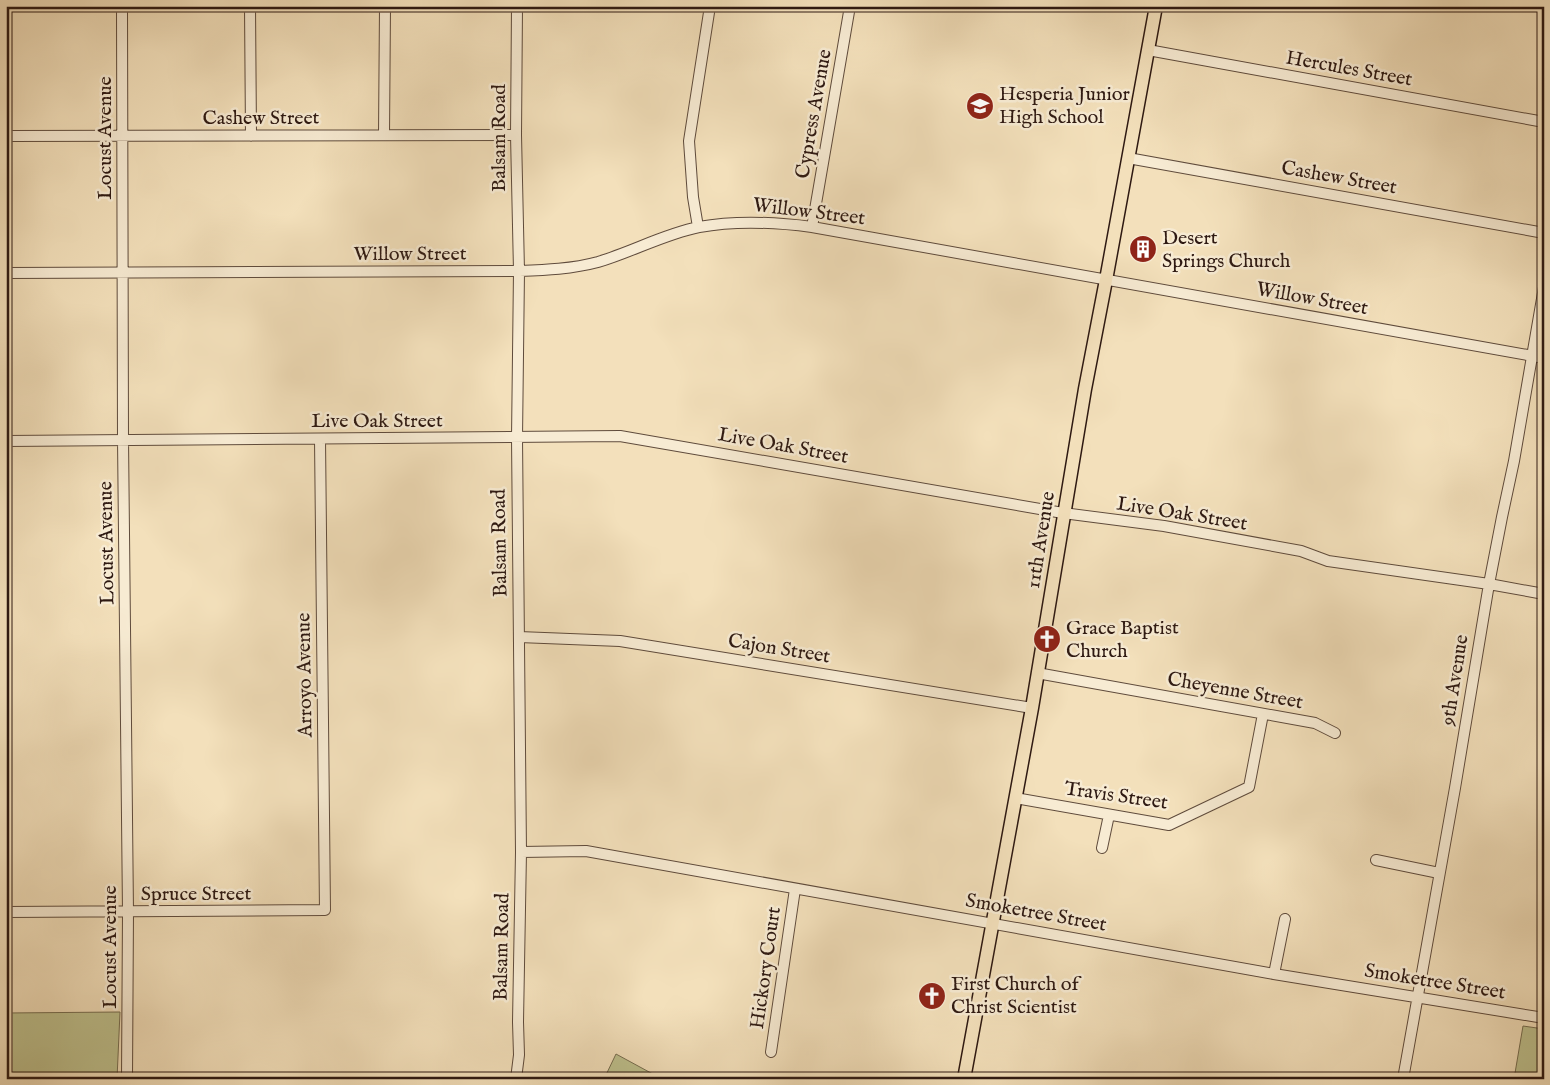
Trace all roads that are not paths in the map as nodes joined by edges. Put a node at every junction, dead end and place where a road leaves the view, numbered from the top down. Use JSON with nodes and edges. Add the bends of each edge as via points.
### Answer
{"nodes":[{"id":1,"x":122,"y":6,"type":"edge"},
{"id":2,"x":250,"y":6,"type":"edge"},
{"id":3,"x":385,"y":6,"type":"edge"},
{"id":4,"x":517,"y":6,"type":"edge"},
{"id":5,"x":710,"y":6,"type":"edge"},
{"id":6,"x":850,"y":6,"type":"edge"},
{"id":7,"x":1156,"y":6,"type":"edge"},
{"id":8,"x":1148,"y":50,"type":"junction"},
{"id":9,"x":1544,"y":122,"type":"edge"},
{"id":10,"x":384,"y":135,"type":"junction"},
{"id":11,"x":516,"y":135,"type":"junction"},
{"id":12,"x":6,"y":136,"type":"edge"},
{"id":13,"x":123,"y":136,"type":"junction"},
{"id":14,"x":251,"y":136,"type":"junction"},
{"id":15,"x":1128,"y":158,"type":"junction"},
{"id":16,"x":698,"y":227,"type":"junction"},
{"id":17,"x":812,"y":227,"type":"junction"},
{"id":18,"x":1544,"y":233,"type":"edge"},
{"id":19,"x":123,"y":272,"type":"junction"},
{"id":20,"x":519,"y":272,"type":"junction"},
{"id":21,"x":6,"y":273,"type":"edge"},
{"id":22,"x":1106,"y":280,"type":"junction"},
{"id":23,"x":1544,"y":287,"type":"edge"},
{"id":24,"x":1533,"y":356,"type":"junction"},
{"id":25,"x":1544,"y":358,"type":"edge"},
{"id":26,"x":517,"y":438,"type":"junction"},
{"id":27,"x":123,"y":440,"type":"junction"},
{"id":28,"x":320,"y":440,"type":"junction"},
{"id":29,"x":6,"y":441,"type":"edge"},
{"id":30,"x":1063,"y":512,"type":"junction"},
{"id":31,"x":1489,"y":584,"type":"junction"},
{"id":32,"x":1544,"y":594,"type":"edge"},
{"id":33,"x":519,"y":637,"type":"junction"},
{"id":34,"x":1037,"y":673,"type":"junction"},
{"id":35,"x":1032,"y":708,"type":"junction"},
{"id":36,"x":1263,"y":714,"type":"junction"},
{"id":37,"x":1335,"y":732,"type":"dead end"},
{"id":38,"x":1015,"y":798,"type":"junction"},
{"id":39,"x":1109,"y":815,"type":"junction"},
{"id":40,"x":1102,"y":848,"type":"dead end"},
{"id":41,"x":521,"y":852,"type":"junction"},
{"id":42,"x":1376,"y":860,"type":"dead end"},
{"id":43,"x":1439,"y":873,"type":"junction"},
{"id":44,"x":795,"y":889,"type":"junction"},
{"id":45,"x":325,"y":910,"type":"joint"},
{"id":46,"x":6,"y":912,"type":"edge"},
{"id":47,"x":128,"y":912,"type":"junction"},
{"id":48,"x":1285,"y":919,"type":"dead end"},
{"id":49,"x":992,"y":923,"type":"junction"},
{"id":50,"x":1274,"y":974,"type":"junction"},
{"id":51,"x":1418,"y":996,"type":"junction"},
{"id":52,"x":1544,"y":1018,"type":"edge"},
{"id":53,"x":771,"y":1052,"type":"dead end"},
{"id":54,"x":127,"y":1079,"type":"edge"},
{"id":55,"x":516,"y":1079,"type":"edge"},
{"id":56,"x":964,"y":1079,"type":"edge"},
{"id":57,"x":1403,"y":1079,"type":"edge"}],
"edges":[{"from":1,"to":13,"type":"street","name":"Locust Avenue"},
{"from":2,"to":14,"type":"street"},
{"from":3,"to":10,"type":"street"},
{"from":4,"to":11,"type":"street","name":"Balsam Road"},
{"from":5,"to":16,"type":"street","via":[[689,141]]},
{"from":6,"to":17,"type":"street","name":"Cypress Avenue"},
{"from":7,"to":8,"type":"main road","name":"11th Avenue"},
{"from":8,"to":9,"type":"street","name":"Hercules Street"},
{"from":8,"to":15,"type":"main road","name":"11th Avenue"},
{"from":10,"to":11,"type":"street","name":"Cashew Street"},
{"from":10,"to":14,"type":"street","name":"Cashew Street"},
{"from":11,"to":20,"type":"street","name":"Balsam Road"},
{"from":12,"to":13,"type":"street","name":"Cashew Street"},
{"from":13,"to":14,"type":"street","name":"Cashew Street"},
{"from":13,"to":19,"type":"street","name":"Locust Avenue"},
{"from":15,"to":18,"type":"street","name":"Cashew Street"},
{"from":15,"to":22,"type":"main road","name":"11th Avenue"},
{"from":16,"to":17,"type":"street","name":"Willow Street","via":[[748,221]]},
{"from":16,"to":20,"type":"street","name":"Willow Street","via":[[587,265]]},
{"from":17,"to":22,"type":"street","name":"Willow Street"},
{"from":19,"to":20,"type":"street","name":"Willow Street"},
{"from":19,"to":21,"type":"street","name":"Willow Street"},
{"from":19,"to":27,"type":"street","name":"Locust Avenue"},
{"from":20,"to":26,"type":"street","name":"Balsam Road"},
{"from":22,"to":24,"type":"street","name":"Willow Street"},
{"from":22,"to":30,"type":"main road","name":"11th Avenue"},
{"from":23,"to":24,"type":"street","name":"9th Avenue"},
{"from":24,"to":25,"type":"street","name":"Willow Street"},
{"from":24,"to":31,"type":"street","name":"9th Avenue"},
{"from":26,"to":28,"type":"street","name":"Live Oak Street"},
{"from":26,"to":30,"type":"street","name":"Live Oak Street","via":[[620,436]]},
{"from":26,"to":33,"type":"street","name":"Balsam Road"},
{"from":27,"to":28,"type":"street","name":"Live Oak Street"},
{"from":27,"to":29,"type":"street","name":"Live Oak Street"},
{"from":27,"to":47,"type":"street","name":"Locust Avenue"},
{"from":28,"to":45,"type":"street","name":"Arroyo Avenue"},
{"from":30,"to":31,"type":"street","name":"Live Oak Street","via":[[1164,526],[1301,552],[1328,561]]},
{"from":30,"to":34,"type":"main road","name":"11th Avenue"},
{"from":31,"to":32,"type":"street","name":"Live Oak Street"},
{"from":31,"to":43,"type":"street","name":"9th Avenue"},
{"from":33,"to":35,"type":"street","name":"Cajon Street","via":[[620,641]]},
{"from":33,"to":41,"type":"street","name":"Balsam Road"},
{"from":34,"to":35,"type":"main road","name":"11th Avenue"},
{"from":34,"to":36,"type":"street","name":"Cheyenne Street"},
{"from":35,"to":38,"type":"main road","name":"11th Avenue"},
{"from":36,"to":37,"type":"street","name":"Cheyenne Street","via":[[1315,723]]},
{"from":36,"to":39,"type":"street","name":"Travis Street","via":[[1250,787],[1170,825]]},
{"from":38,"to":39,"type":"street","name":"Travis Street"},
{"from":38,"to":49,"type":"main road","name":"11th Avenue"},
{"from":39,"to":40,"type":"street"},
{"from":41,"to":44,"type":"street","name":"Smoketree Street","via":[[586,851]]},
{"from":41,"to":55,"type":"street","name":"Balsam Road"},
{"from":42,"to":43,"type":"street"},
{"from":43,"to":51,"type":"street","name":"9th Avenue"},
{"from":44,"to":49,"type":"street","name":"Smoketree Street"},
{"from":44,"to":53,"type":"street","name":"Hickory Court"},
{"from":45,"to":47,"type":"street","name":"Spruce Street"},
{"from":46,"to":47,"type":"street","name":"Spruce Street"},
{"from":47,"to":54,"type":"street","name":"Locust Avenue"},
{"from":48,"to":50,"type":"street"},
{"from":49,"to":50,"type":"street","name":"Smoketree Street"},
{"from":49,"to":56,"type":"main road","name":"11th Avenue"},
{"from":50,"to":51,"type":"street","name":"Smoketree Street"},
{"from":51,"to":52,"type":"street","name":"Smoketree Street"},
{"from":51,"to":57,"type":"street","name":"9th Avenue"}]}
